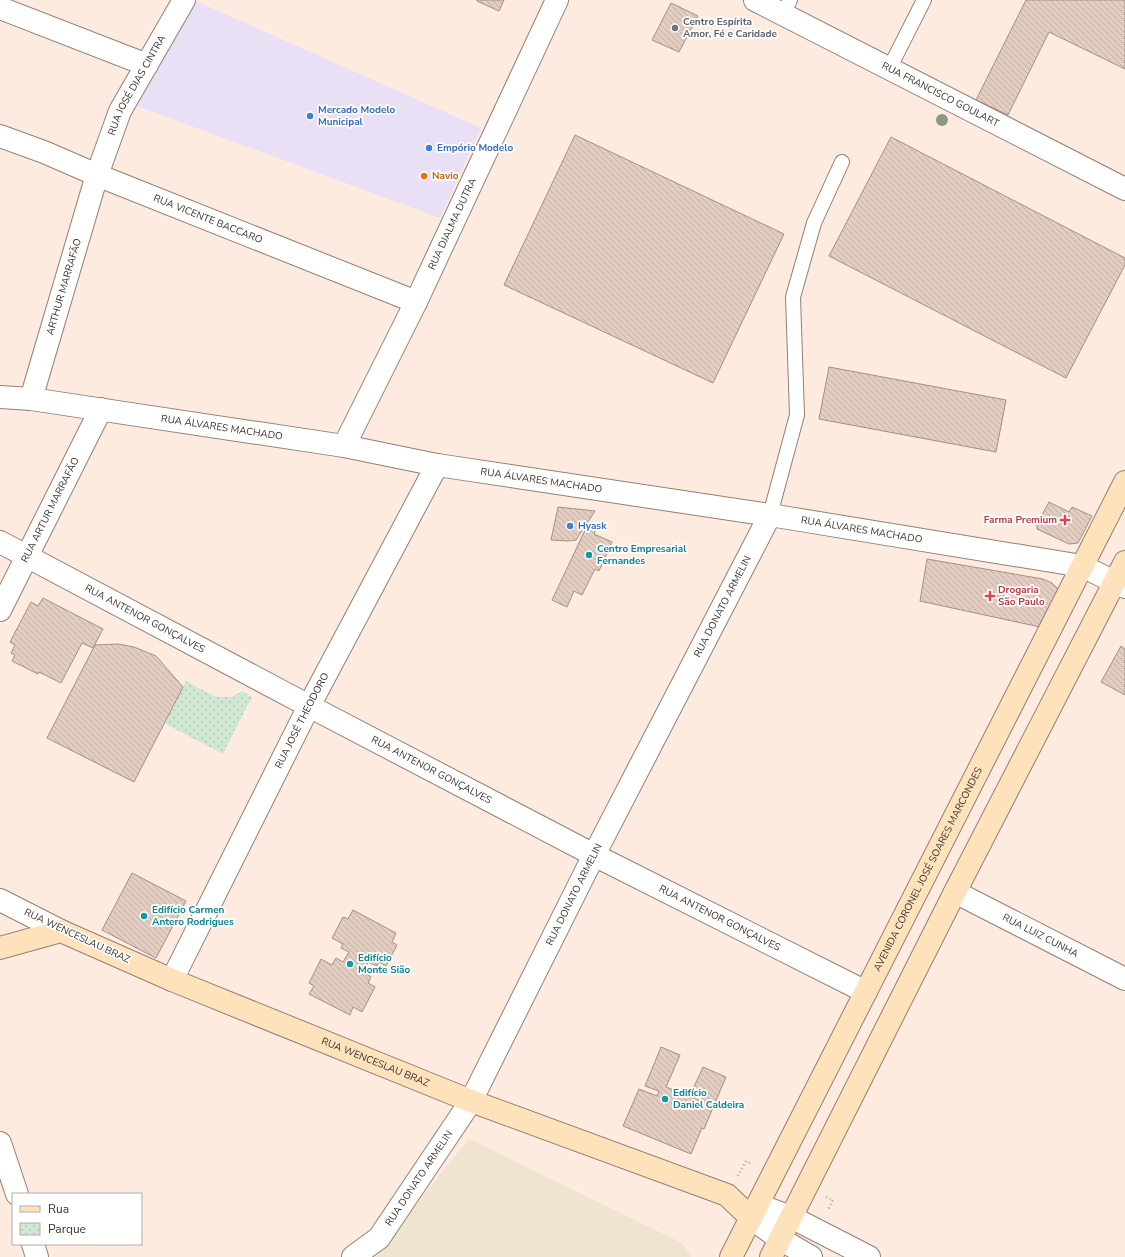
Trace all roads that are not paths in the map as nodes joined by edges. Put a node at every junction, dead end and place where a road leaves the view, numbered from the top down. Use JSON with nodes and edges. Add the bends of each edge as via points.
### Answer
{"nodes":[{"id":1,"x":184,"y":0,"type":"edge"},
{"id":2,"x":557,"y":0,"type":"edge"},
{"id":3,"x":755,"y":0,"type":"edge"},
{"id":4,"x":924,"y":0,"type":"edge"},
{"id":5,"x":786,"y":7,"type":"edge"},
{"id":6,"x":0,"y":8,"type":"edge"},
{"id":7,"x":147,"y":65,"type":"junction"},
{"id":8,"x":889,"y":69,"type":"junction"},
{"id":9,"x":0,"y":136,"type":"edge"},
{"id":10,"x":842,"y":162,"type":"dead end"},
{"id":11,"x":97,"y":175,"type":"junction"},
{"id":12,"x":1125,"y":189,"type":"edge"},
{"id":13,"x":416,"y":302,"type":"junction"},
{"id":14,"x":0,"y":397,"type":"edge"},
{"id":15,"x":31,"y":399,"type":"junction"},
{"id":16,"x":100,"y":409,"type":"junction"},
{"id":17,"x":344,"y":446,"type":"junction"},
{"id":18,"x":437,"y":465,"type":"junction"},
{"id":19,"x":1125,"y":482,"type":"edge"},
{"id":20,"x":770,"y":514,"type":"junction"},
{"id":21,"x":0,"y":542,"type":"edge"},
{"id":22,"x":27,"y":556,"type":"junction"},
{"id":23,"x":1125,"y":562,"type":"edge"},
{"id":24,"x":1082,"y":566,"type":"junction"},
{"id":25,"x":1120,"y":585,"type":"edge"},
{"id":26,"x":0,"y":610,"type":"edge"},
{"id":27,"x":309,"y":706,"type":"junction"},
{"id":28,"x":936,"y":854,"type":"junction"},
{"id":29,"x":594,"y":855,"type":"junction"},
{"id":30,"x":966,"y":870,"type":"junction"},
{"id":31,"x":955,"y":892,"type":"junction"},
{"id":32,"x":0,"y":900,"type":"edge"},
{"id":33,"x":62,"y":931,"type":"junction"},
{"id":34,"x":0,"y":948,"type":"edge"},
{"id":35,"x":1125,"y":979,"type":"edge"},
{"id":36,"x":172,"y":980,"type":"junction"},
{"id":37,"x":866,"y":992,"type":"junction"},
{"id":38,"x":471,"y":1101,"type":"junction"},
{"id":39,"x":0,"y":1143,"type":"edge"},
{"id":40,"x":17,"y":1193,"type":"edge"},
{"id":41,"x":754,"y":1212,"type":"junction"},
{"id":42,"x":791,"y":1217,"type":"junction"},
{"id":43,"x":33,"y":1245,"type":"edge"},
{"id":44,"x":776,"y":1248,"type":"edge"},
{"id":45,"x":37,"y":1257,"type":"edge"},
{"id":46,"x":353,"y":1257,"type":"edge"},
{"id":47,"x":731,"y":1257,"type":"edge"},
{"id":48,"x":811,"y":1257,"type":"edge"},
{"id":49,"x":869,"y":1257,"type":"edge"}],
"edges":[{"from":1,"to":7,"type":"street","name":"RUA JOSÉ DIAS CINTRA"},
{"from":2,"to":13,"type":"street","name":"RUA DJALMA DUTRA"},
{"from":3,"to":5,"type":"street","name":"RUA FRANCISCO GOULART"},
{"from":4,"to":8,"type":"lane"},
{"from":5,"to":8,"type":"street","name":"RUA FRANCISCO GOULART"},
{"from":6,"to":7,"type":"street"},
{"from":7,"to":11,"type":"street","name":"RUA JOSÉ DIAS CINTRA","via":[[120,111]]},
{"from":8,"to":12,"type":"street","name":"RUA FRANCISCO GOULART"},
{"from":9,"to":11,"type":"street","name":"RUA VICENTE BACCARO"},
{"from":10,"to":20,"type":"lane","via":[[814,223],[793,297],[797,415]]},
{"from":11,"to":13,"type":"street","name":"RUA VICENTE BACCARO"},
{"from":11,"to":15,"type":"street","name":"ARTHUR MARRAFÃO"},
{"from":13,"to":17,"type":"street","name":"RUA DJALMA DUTRA"},
{"from":14,"to":15,"type":"street","name":"RUA ÁLVARES MACHADO"},
{"from":15,"to":16,"type":"street","name":"RUA ÁLVARES MACHADO"},
{"from":16,"to":17,"type":"street","name":"RUA ÁLVARES MACHADO"},
{"from":16,"to":22,"type":"street","name":"RUA ARTUR MARRAFÃO"},
{"from":17,"to":18,"type":"street","name":"RUA ÁLVARES MACHADO"},
{"from":18,"to":20,"type":"street","name":"RUA ÁLVARES MACHADO"},
{"from":18,"to":27,"type":"street","name":"RUA JOSÉ THEODORO"},
{"from":19,"to":24,"type":"main road","name":"AVENIDA CORONEL JOSÉ SOARES MARCONDES"},
{"from":20,"to":24,"type":"street","name":"RUA ÁLVARES MACHADO"},
{"from":20,"to":29,"type":"street","name":"RUA DONATO ARMELIN"},
{"from":21,"to":22,"type":"street","name":"RUA ANTENOR GONÇALVES"},
{"from":22,"to":26,"type":"street","name":"RUA ARTUR MARRAFÃO"},
{"from":22,"to":27,"type":"street","name":"RUA ANTENOR GONÇALVES"},
{"from":23,"to":25,"type":"main road"},
{"from":24,"to":25,"type":"street","name":"RUA ÁLVARES MACHADO"},
{"from":24,"to":28,"type":"main road","name":"AVENIDA CORONEL JOSÉ SOARES MARCONDES"},
{"from":25,"to":30,"type":"main road"},
{"from":27,"to":29,"type":"street","name":"RUA ANTENOR GONÇALVES"},
{"from":27,"to":36,"type":"street","name":"RUA JOSÉ THEODORO"},
{"from":28,"to":30,"type":"main road"},
{"from":28,"to":37,"type":"main road","name":"AVENIDA CORONEL JOSÉ SOARES MARCONDES"},
{"from":29,"to":37,"type":"street","name":"RUA ANTENOR GONÇALVES"},
{"from":29,"to":38,"type":"street","name":"RUA DONATO ARMELIN"},
{"from":30,"to":31,"type":"main road"},
{"from":31,"to":35,"type":"street","name":"RUA LUIZ CUNHA"},
{"from":31,"to":42,"type":"main road"},
{"from":32,"to":33,"type":"street","name":"RUA WENCESLAU BRAZ"},
{"from":33,"to":34,"type":"main road"},
{"from":33,"to":36,"type":"main road","name":"RUA WENCESLAU BRAZ"},
{"from":36,"to":38,"type":"main road","name":"RUA WENCESLAU BRAZ"},
{"from":37,"to":41,"type":"main road","name":"AVENIDA CORONEL JOSÉ SOARES MARCONDES"},
{"from":38,"to":41,"type":"main road","name":"RUA WENCESLAU BRAZ","via":[[727,1195]]},
{"from":38,"to":46,"type":"street","name":"RUA DONATO ARMELIN","via":[[379,1238]]},
{"from":39,"to":40,"type":"street"},
{"from":41,"to":42,"type":"street"},
{"from":41,"to":44,"type":"street"},
{"from":41,"to":47,"type":"main road","name":"AVENIDA CORONEL JOSÉ SOARES MARCONDES"},
{"from":42,"to":44,"type":"main road"},
{"from":42,"to":49,"type":"street"},
{"from":43,"to":45,"type":"street"},
{"from":44,"to":48,"type":"street"}]}
